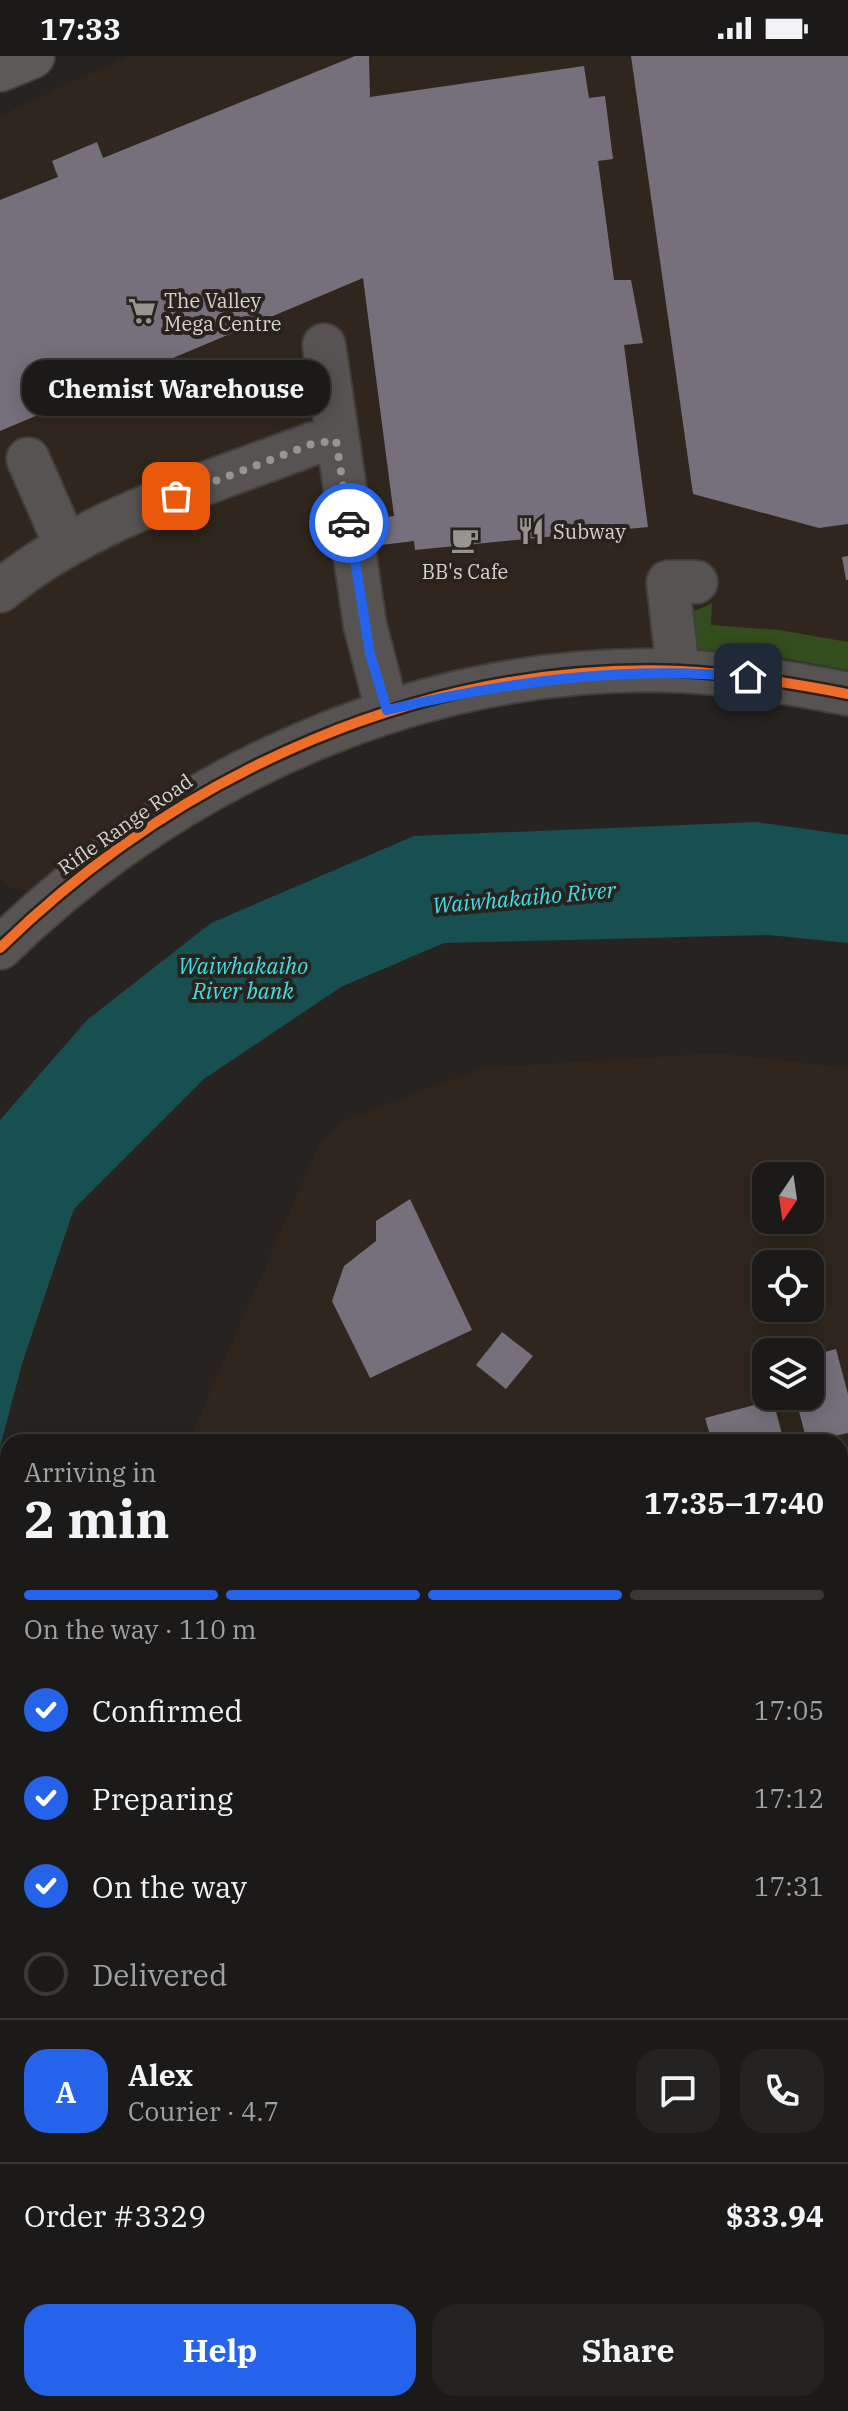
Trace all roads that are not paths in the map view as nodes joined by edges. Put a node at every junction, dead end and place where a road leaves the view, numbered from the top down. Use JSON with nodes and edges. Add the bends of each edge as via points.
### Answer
{"nodes":[{"id":1,"x":32,"y":56,"type":"edge"},
{"id":2,"x":0,"y":69,"type":"edge"},
{"id":3,"x":324,"y":345,"type":"dead end"},
{"id":4,"x":336,"y":440,"type":"junction"},
{"id":5,"x":28,"y":459,"type":"dead end"},
{"id":6,"x":66,"y":546,"type":"junction"},
{"id":7,"x":696,"y":582,"type":"dead end"},
{"id":8,"x":0,"y":591,"type":"edge"},
{"id":9,"x":678,"y":671,"type":"junction"},
{"id":10,"x":848,"y":694,"type":"edge"},
{"id":11,"x":387,"y":710,"type":"junction"},
{"id":12,"x":0,"y":948,"type":"edge"}],
"edges":[{"from":1,"to":2,"type":"highway"},
{"from":3,"to":4,"type":"street"},
{"from":4,"to":6,"type":"street","via":[[312,444],[121,516]]},
{"from":4,"to":11,"type":"street","via":[[370,654]]},
{"from":5,"to":6,"type":"street"},
{"from":6,"to":8,"type":"street","via":[[38,560]]},
{"from":7,"to":9,"type":"street","via":[[668,582]]},
{"from":9,"to":10,"type":"street","name":"Rifle Range Road","via":[[775,679]]},
{"from":9,"to":11,"type":"street","name":"Rifle Range Road","via":[[545,679]]},
{"from":11,"to":12,"type":"street","name":"Rifle Range Road","via":[[257,762],[180,804],[49,900]]}]}
